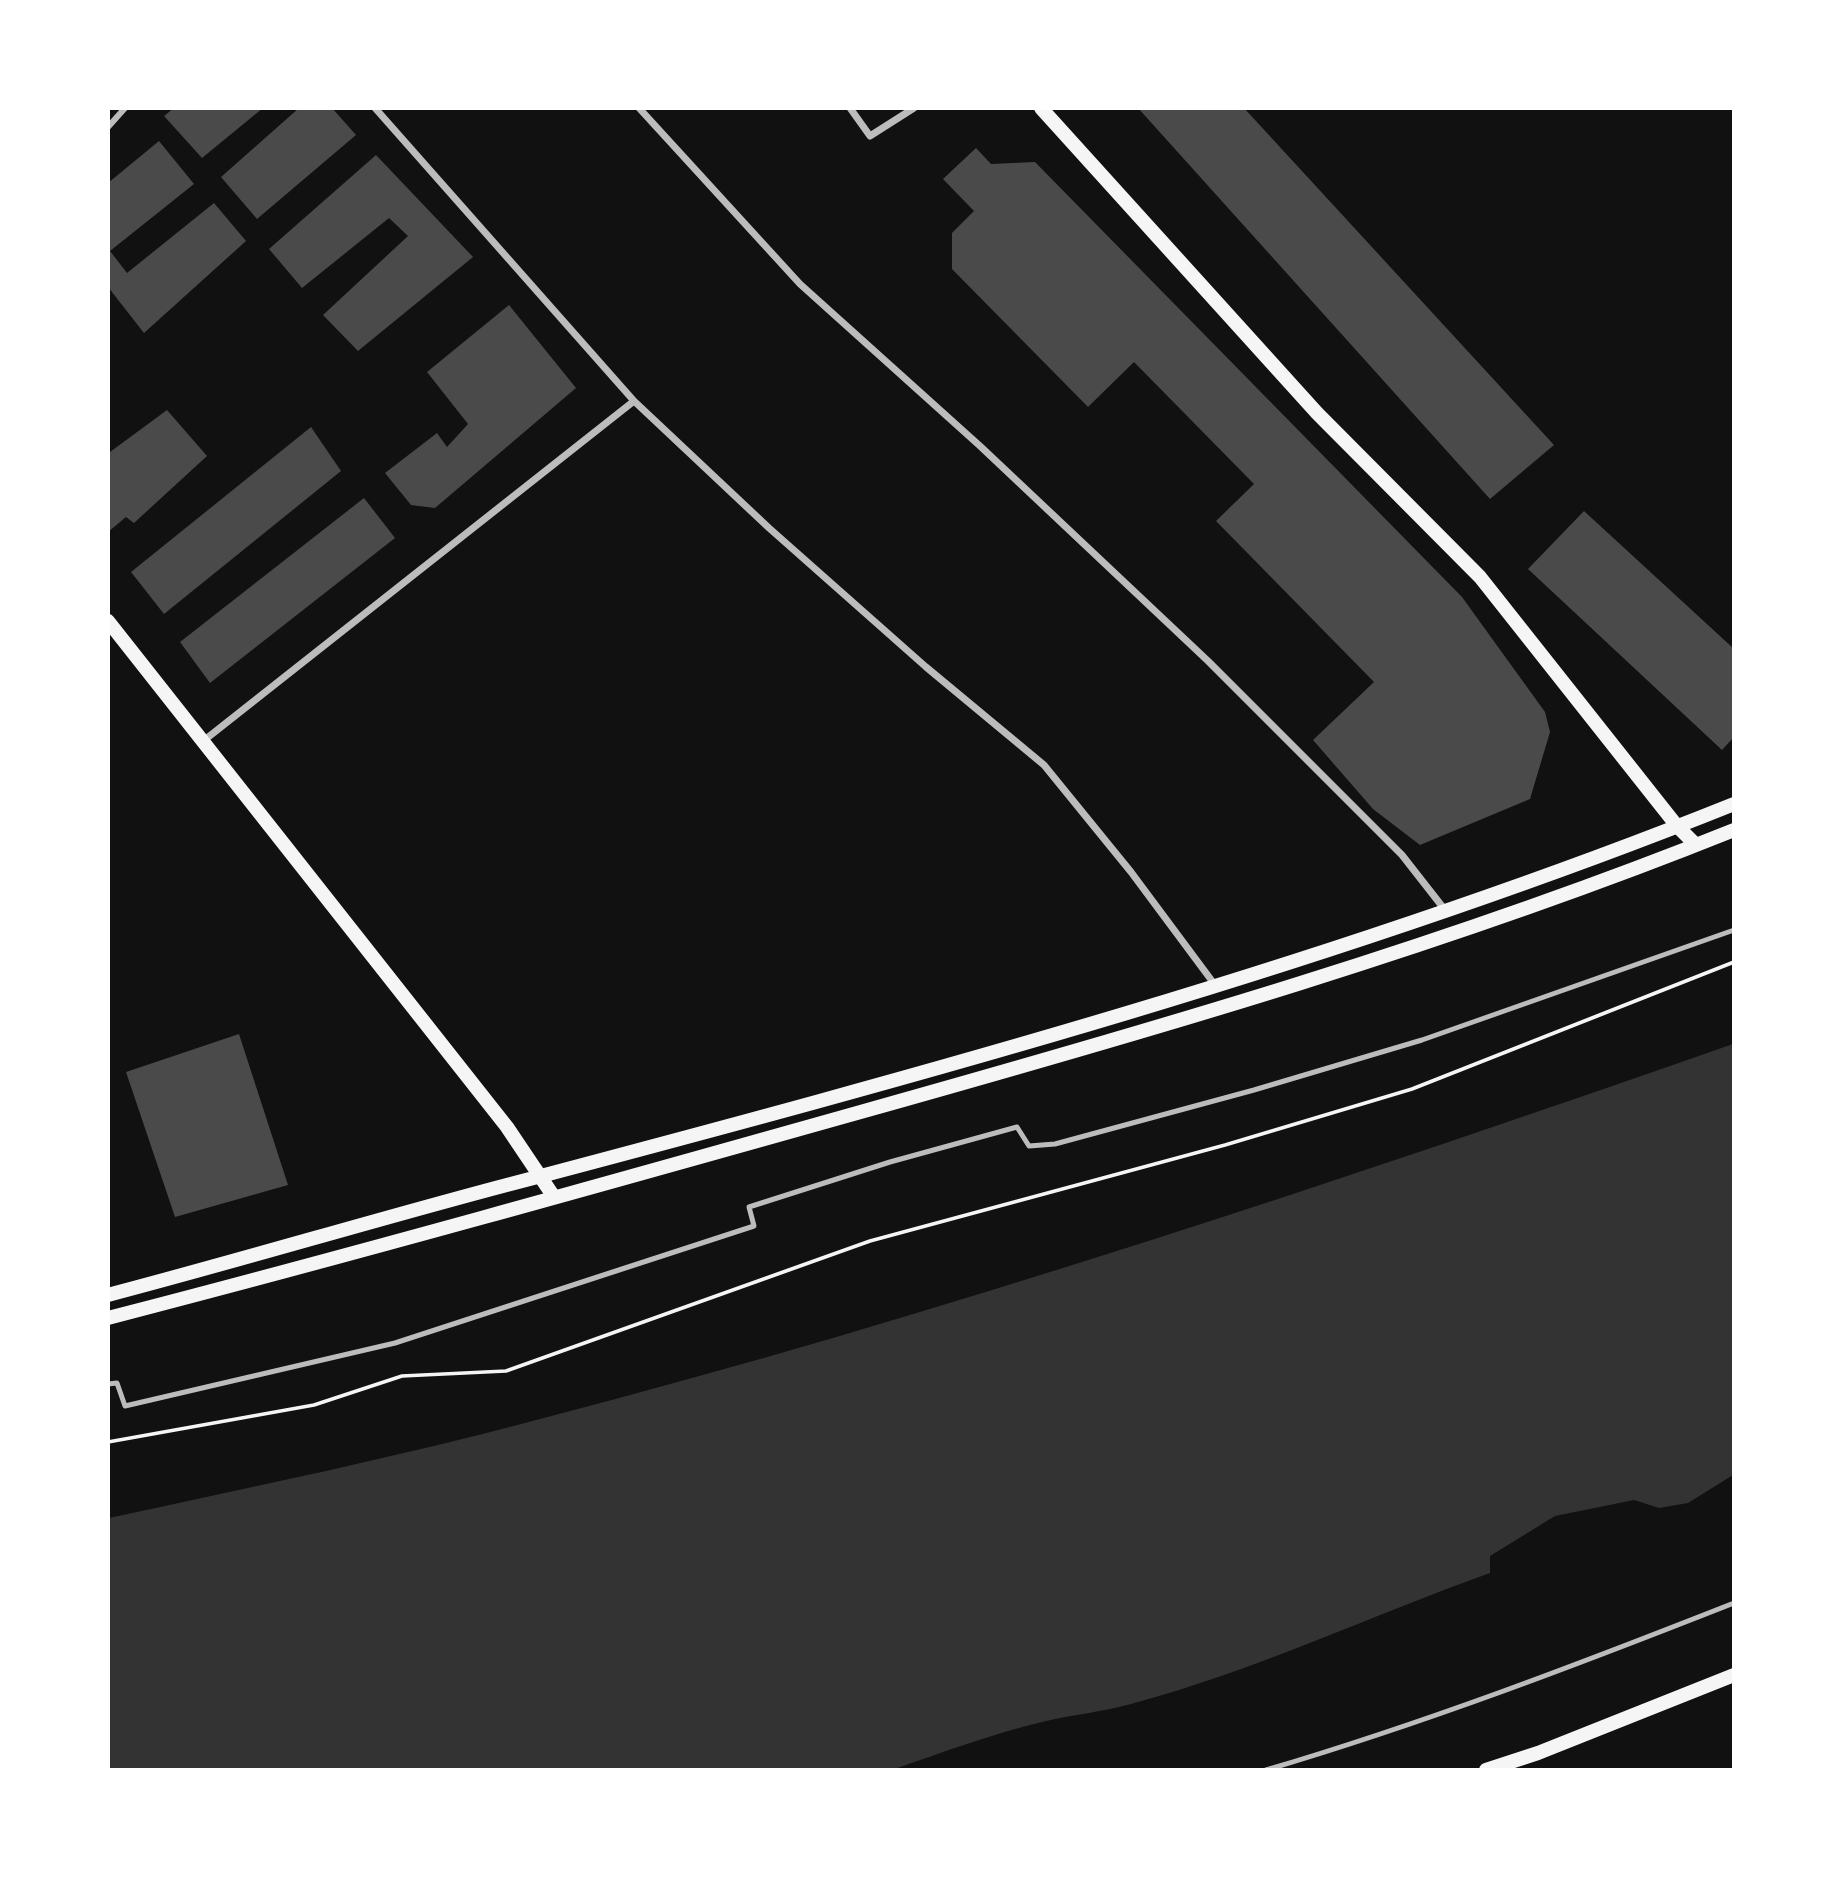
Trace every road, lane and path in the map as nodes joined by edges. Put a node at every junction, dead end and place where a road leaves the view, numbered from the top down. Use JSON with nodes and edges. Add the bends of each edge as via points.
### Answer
{"nodes":[{"id":1,"x":125,"y":108,"type":"edge"},
{"id":2,"x":374,"y":108,"type":"edge"},
{"id":3,"x":639,"y":108,"type":"edge"},
{"id":4,"x":850,"y":108,"type":"edge"},
{"id":5,"x":914,"y":108,"type":"edge"},
{"id":6,"x":1041,"y":108,"type":"edge"},
{"id":7,"x":108,"y":127,"type":"edge"},
{"id":8,"x":634,"y":401,"type":"junction"},
{"id":9,"x":108,"y":621,"type":"edge"},
{"id":10,"x":202,"y":742,"type":"junction"},
{"id":11,"x":1734,"y":804,"type":"edge"},
{"id":12,"x":1677,"y":826,"type":"junction"},
{"id":13,"x":1734,"y":830,"type":"edge"},
{"id":14,"x":1696,"y":845,"type":"junction"},
{"id":15,"x":1445,"y":910,"type":"junction"},
{"id":16,"x":1734,"y":930,"type":"edge"},
{"id":17,"x":1734,"y":962,"type":"edge"},
{"id":18,"x":1215,"y":985,"type":"junction"},
{"id":19,"x":541,"y":1176,"type":"junction"},
{"id":20,"x":554,"y":1197,"type":"junction"},
{"id":21,"x":108,"y":1295,"type":"edge"},
{"id":22,"x":108,"y":1318,"type":"edge"},
{"id":23,"x":108,"y":1384,"type":"edge"},
{"id":24,"x":108,"y":1442,"type":"edge"},
{"id":25,"x":1734,"y":1603,"type":"edge"},
{"id":26,"x":1734,"y":1675,"type":"edge"},
{"id":27,"x":1266,"y":1769,"type":"edge"},
{"id":28,"x":1486,"y":1769,"type":"edge"}],
"edges":[{"from":1,"to":7,"type":"street"},
{"from":2,"to":8,"type":"street"},
{"from":3,"to":15,"type":"street","via":[[800,284],[1208,662],[1402,855]]},
{"from":4,"to":5,"type":"street","via":[[870,136]]},
{"from":6,"to":12,"type":"main road","via":[[1317,413],[1480,577]]},
{"from":8,"to":10,"type":"street"},
{"from":8,"to":18,"type":"street","via":[[779,537],[1044,765]]},
{"from":9,"to":10,"type":"main road"},
{"from":10,"to":19,"type":"main road"},
{"from":11,"to":12,"type":"main road"},
{"from":12,"to":14,"type":"main road"},
{"from":12,"to":15,"type":"main road"},
{"from":13,"to":14,"type":"main road"},
{"from":14,"to":20,"type":"main road","via":[[1430,943],[1238,1004]]},
{"from":15,"to":18,"type":"main road"},
{"from":16,"to":23,"type":"lane","via":[[1422,1040],[1241,1094],[1055,1144],[1029,1146],[1017,1126],[890,1162],[749,1207],[754,1226],[396,1343],[125,1406],[117,1382]]},
{"from":17,"to":24,"type":"path","via":[[1412,1089],[870,1241],[506,1371],[402,1376],[314,1405]]},
{"from":18,"to":19,"type":"main road"},
{"from":19,"to":20,"type":"main road"},
{"from":19,"to":21,"type":"main road"},
{"from":20,"to":22,"type":"main road"},
{"from":25,"to":27,"type":"lane","via":[[1383,1735]]},
{"from":26,"to":28,"type":"main road"}]}
